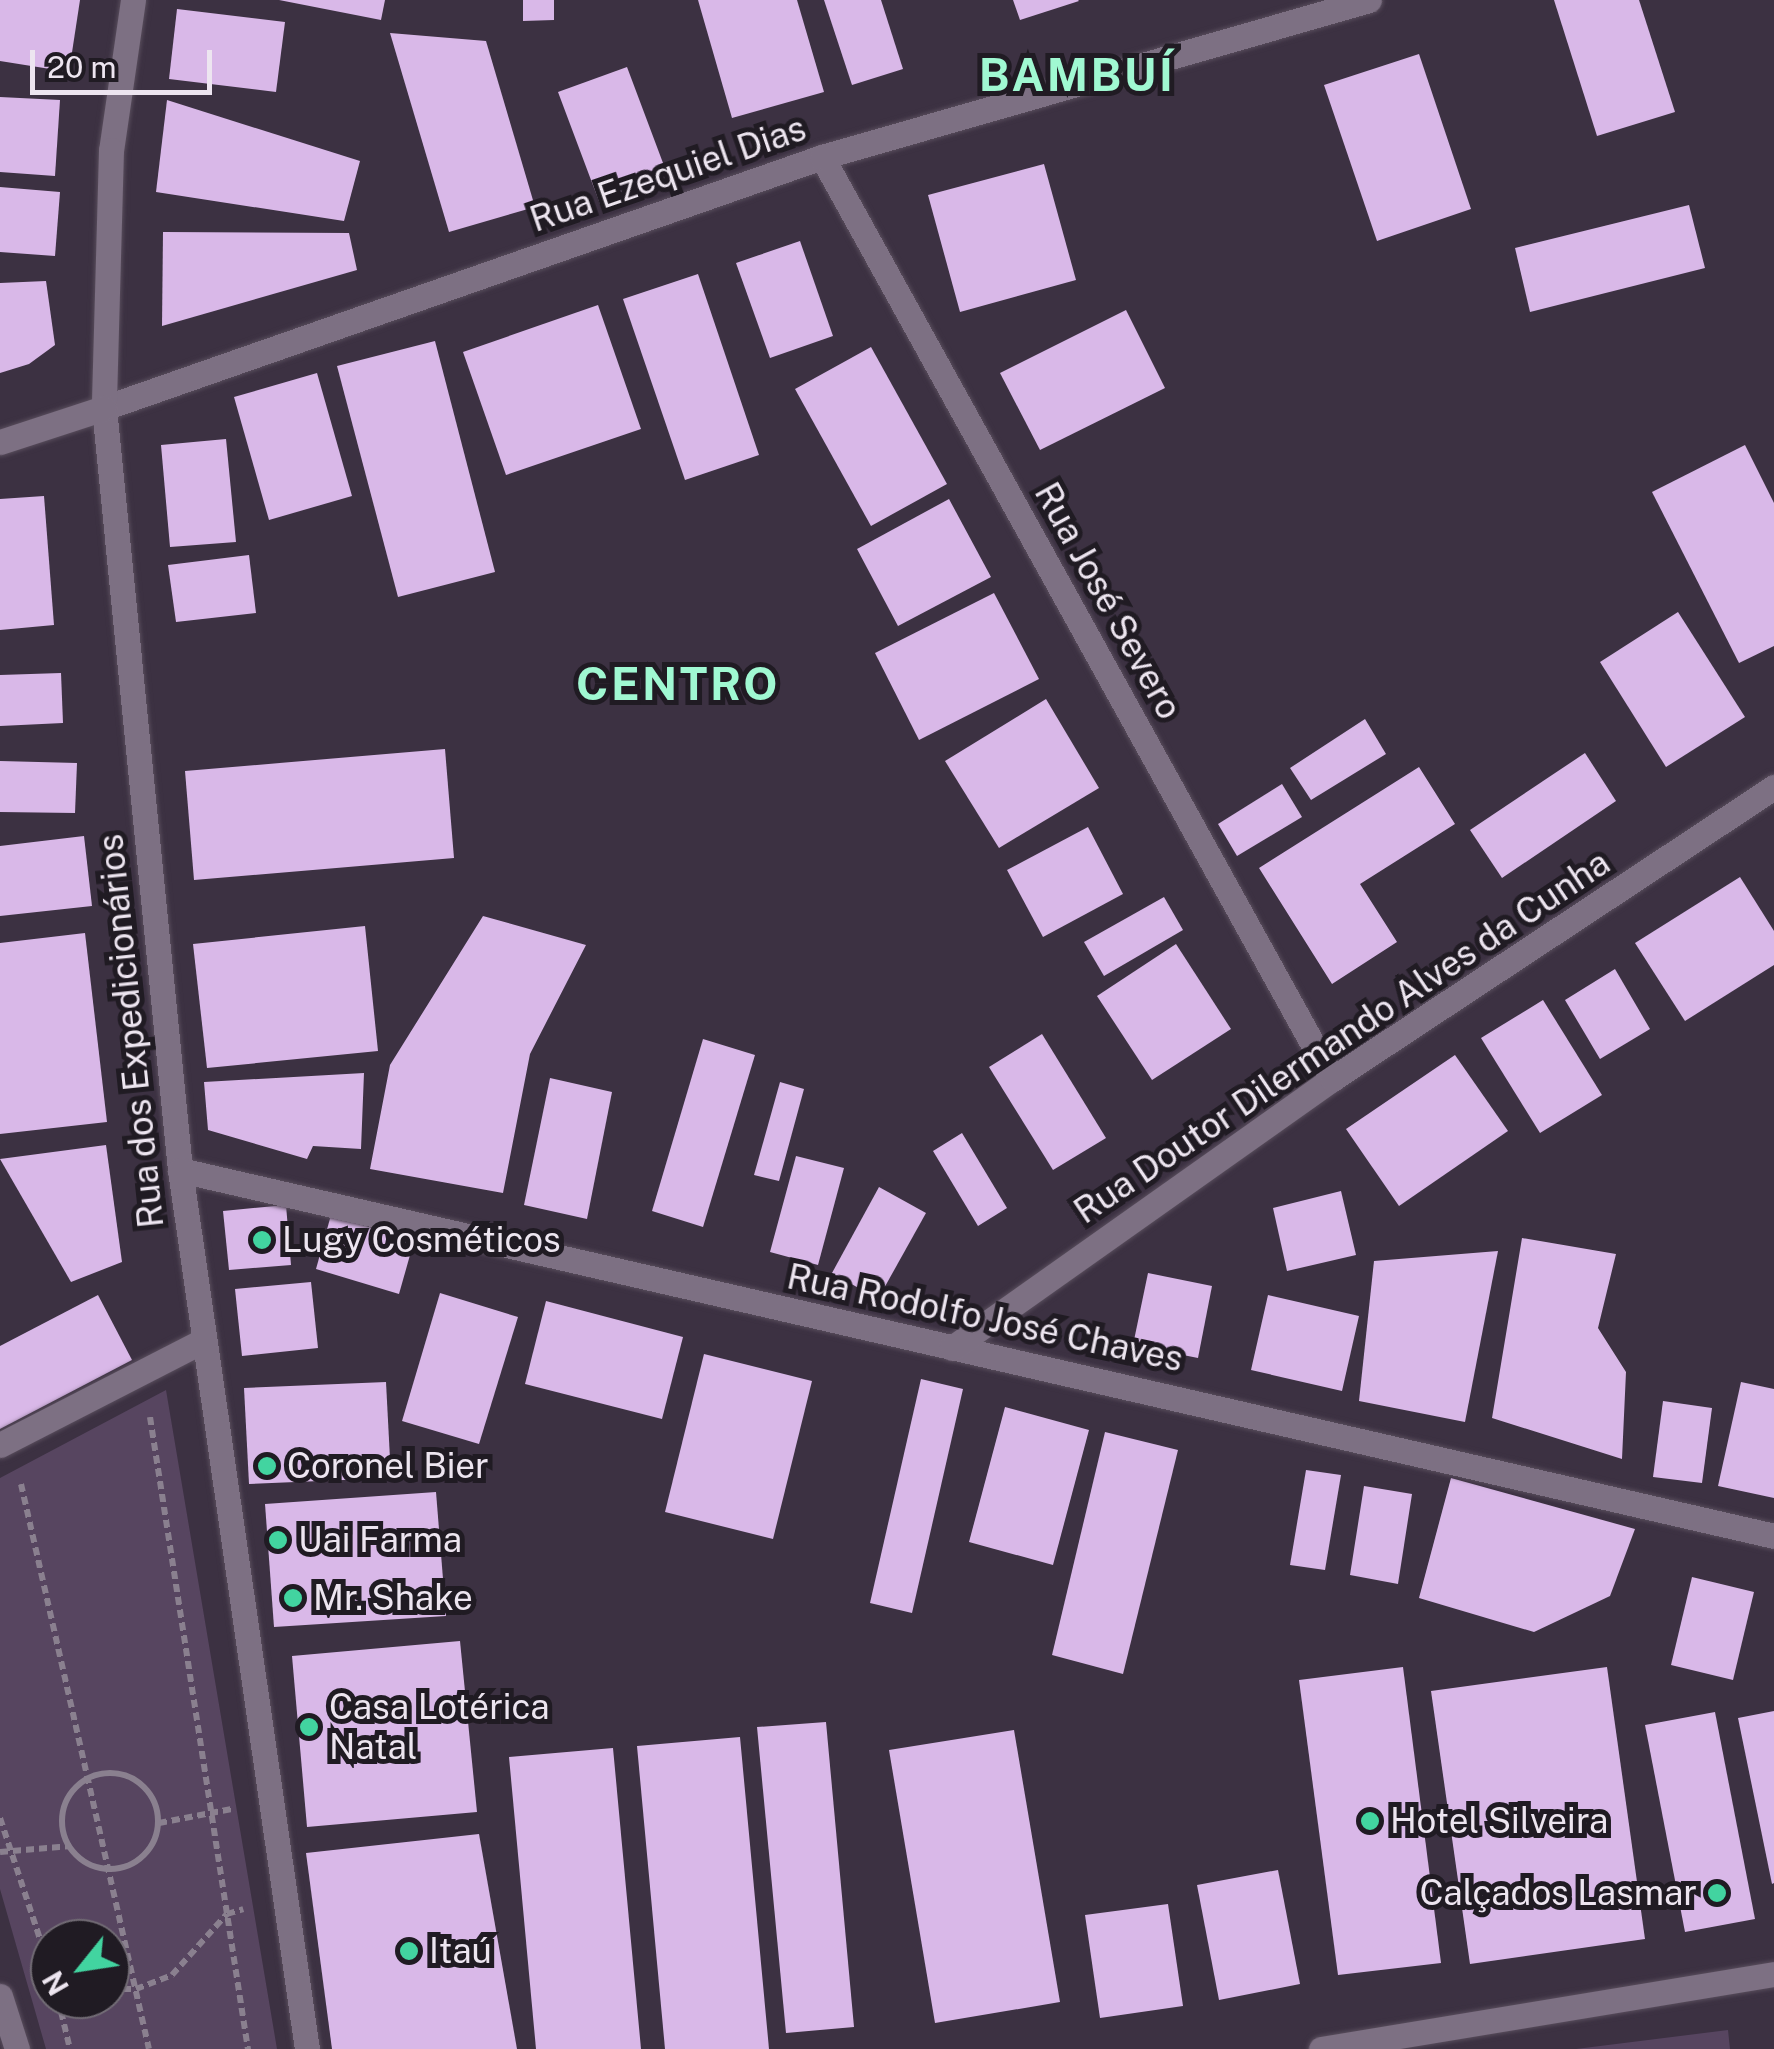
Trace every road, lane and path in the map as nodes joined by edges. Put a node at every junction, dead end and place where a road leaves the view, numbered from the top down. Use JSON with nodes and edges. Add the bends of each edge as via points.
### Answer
{"nodes":[{"id":1,"x":133,"y":0,"type":"edge"},
{"id":2,"x":1369,"y":0,"type":"edge"},
{"id":3,"x":822,"y":156,"type":"junction"},
{"id":4,"x":104,"y":408,"type":"junction"},
{"id":5,"x":0,"y":442,"type":"edge"},
{"id":6,"x":1774,"y":787,"type":"edge"},
{"id":7,"x":1332,"y":1080,"type":"junction"},
{"id":8,"x":180,"y":1170,"type":"junction"},
{"id":9,"x":204,"y":1340,"type":"junction"},
{"id":10,"x":952,"y":1348,"type":"junction"},
{"id":11,"x":143,"y":1371,"type":"junction"},
{"id":12,"x":0,"y":1445,"type":"edge"},
{"id":13,"x":18,"y":1469,"type":"dead end"},
{"id":14,"x":1774,"y":1536,"type":"edge"},
{"id":15,"x":87,"y":1778,"type":"junction"},
{"id":16,"x":272,"y":1804,"type":"junction"},
{"id":17,"x":211,"y":1812,"type":"junction"},
{"id":18,"x":0,"y":1818,"type":"edge"},
{"id":19,"x":159,"y":1823,"type":"junction"},
{"id":20,"x":71,"y":1846,"type":"junction"},
{"id":21,"x":0,"y":1852,"type":"edge"},
{"id":22,"x":12,"y":1853,"type":"junction"},
{"id":23,"x":108,"y":1870,"type":"junction"},
{"id":24,"x":286,"y":1898,"type":"junction"},
{"id":25,"x":227,"y":1914,"type":"junction"},
{"id":26,"x":34,"y":1919,"type":"edge"},
{"id":27,"x":1774,"y":1974,"type":"edge"},
{"id":28,"x":130,"y":1990,"type":"edge"},
{"id":29,"x":136,"y":1990,"type":"junction"},
{"id":30,"x":0,"y":1996,"type":"edge"},
{"id":31,"x":63,"y":2019,"type":"edge"},
{"id":32,"x":17,"y":2049,"type":"edge"},
{"id":33,"x":70,"y":2049,"type":"edge"},
{"id":34,"x":149,"y":2049,"type":"edge"},
{"id":35,"x":248,"y":2049,"type":"edge"},
{"id":36,"x":307,"y":2049,"type":"edge"},
{"id":37,"x":1321,"y":2049,"type":"edge"}],
"edges":[{"from":1,"to":4,"type":"street","name":"Rua dos Expedicionários","via":[[112,150]]},
{"from":2,"to":3,"type":"street","name":"Rua Ezequiel Dias"},
{"from":3,"to":4,"type":"street","name":"Rua Ezequiel Dias"},
{"from":3,"to":7,"type":"street","name":"Rua José Severo"},
{"from":4,"to":5,"type":"street","name":"Rua Ezequiel Dias"},
{"from":4,"to":8,"type":"street","name":"Rua dos Expedicionários"},
{"from":6,"to":7,"type":"street","name":"Rua Doutor Dilermando Alves da Cunha"},
{"from":7,"to":10,"type":"street","name":"Rua Doutor Dilermando Alves da Cunha"},
{"from":8,"to":9,"type":"street","name":"Rua dos Expedicionários"},
{"from":8,"to":10,"type":"street","name":"Rua Rodolfo José Chaves"},
{"from":9,"to":11,"type":"street"},
{"from":9,"to":16,"type":"street","name":"Rua dos Expedicionários"},
{"from":10,"to":14,"type":"street","name":"Rua Rodolfo José Chaves"},
{"from":11,"to":12,"type":"street"},
{"from":11,"to":17,"type":"path"},
{"from":13,"to":15,"type":"path"},
{"from":15,"to":19,"type":"path","via":[[111,1772],[136,1779],[153,1798]]},
{"from":15,"to":20,"type":"path","via":[[65,1801],[62,1832]]},
{"from":15,"to":23,"type":"path"},
{"from":16,"to":17,"type":"path"},
{"from":16,"to":24,"type":"street","name":"Rua dos Expedicionários"},
{"from":17,"to":19,"type":"path"},
{"from":17,"to":25,"type":"path"},
{"from":18,"to":22,"type":"path"},
{"from":19,"to":23,"type":"path","via":[[152,1847],[133,1864]]},
{"from":20,"to":22,"type":"path"},
{"from":20,"to":23,"type":"path","via":[[79,1859]]},
{"from":21,"to":22,"type":"path"},
{"from":22,"to":26,"type":"path"},
{"from":23,"to":29,"type":"path"},
{"from":24,"to":25,"type":"path"},
{"from":24,"to":36,"type":"street","name":"Rua dos Expedicionários"},
{"from":25,"to":29,"type":"path","via":[[172,1975]]},
{"from":25,"to":35,"type":"path"},
{"from":27,"to":37,"type":"street"},
{"from":28,"to":29,"type":"path"},
{"from":29,"to":34,"type":"path"},
{"from":30,"to":32,"type":"street"},
{"from":31,"to":33,"type":"path"}]}
